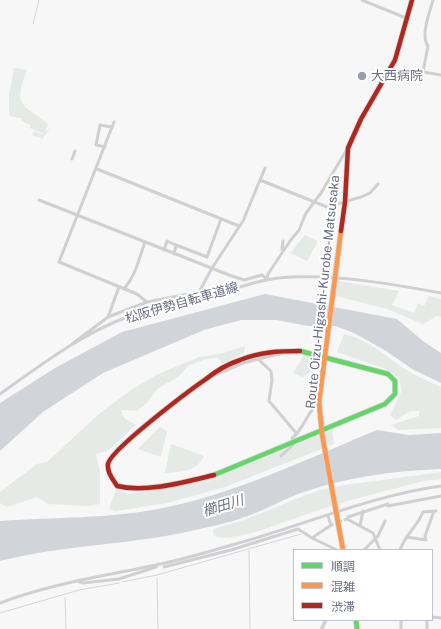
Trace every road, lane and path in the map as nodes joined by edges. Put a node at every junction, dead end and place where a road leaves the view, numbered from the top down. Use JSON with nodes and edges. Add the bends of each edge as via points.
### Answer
{"nodes":[{"id":1,"x":362,"y":0,"type":"edge"},
{"id":2,"x":412,"y":0,"type":"edge"},
{"id":3,"x":433,"y":0,"type":"edge"},
{"id":4,"x":406,"y":18,"type":"junction"},
{"id":5,"x":441,"y":75,"type":"edge"},
{"id":6,"x":114,"y":122,"type":"dead end"},
{"id":7,"x":112,"y":126,"type":"junction"},
{"id":8,"x":105,"y":147,"type":"junction"},
{"id":9,"x":348,"y":148,"type":"junction"},
{"id":10,"x":75,"y":151,"type":"dead end"},
{"id":11,"x":72,"y":159,"type":"dead end"},
{"id":12,"x":265,"y":168,"type":"dead end"},
{"id":13,"x":97,"y":169,"type":"junction"},
{"id":14,"x":260,"y":180,"type":"junction"},
{"id":15,"x":378,"y":184,"type":"dead end"},
{"id":16,"x":39,"y":200,"type":"dead end"},
{"id":17,"x":314,"y":202,"type":"junction"},
{"id":18,"x":345,"y":202,"type":"junction"},
{"id":19,"x":78,"y":216,"type":"junction"},
{"id":20,"x":222,"y":219,"type":"junction"},
{"id":21,"x":239,"y":226,"type":"junction"},
{"id":22,"x":283,"y":241,"type":"dead end"},
{"id":23,"x":145,"y":242,"type":"junction"},
{"id":24,"x":176,"y":245,"type":"junction"},
{"id":25,"x":164,"y":250,"type":"junction"},
{"id":26,"x":281,"y":253,"type":"junction"},
{"id":27,"x":174,"y":254,"type":"junction"},
{"id":28,"x":212,"y":268,"type":"junction"},
{"id":29,"x":262,"y":275,"type":"junction"},
{"id":30,"x":267,"y":279,"type":"junction"},
{"id":31,"x":335,"y":279,"type":"junction"},
{"id":32,"x":119,"y":287,"type":"junction"},
{"id":33,"x":124,"y":289,"type":"junction"},
{"id":34,"x":441,"y":293,"type":"edge"},
{"id":35,"x":166,"y":299,"type":"junction"},
{"id":36,"x":193,"y":300,"type":"junction"},
{"id":37,"x":147,"y":302,"type":"junction"},
{"id":38,"x":108,"y":317,"type":"junction"},
{"id":39,"x":71,"y":346,"type":"junction"},
{"id":40,"x":290,"y":351,"type":"junction"},
{"id":41,"x":325,"y":356,"type":"junction"},
{"id":42,"x":258,"y":359,"type":"junction"},
{"id":43,"x":206,"y":377,"type":"junction"},
{"id":44,"x":0,"y":394,"type":"edge"},
{"id":45,"x":319,"y":402,"type":"junction"},
{"id":46,"x":322,"y":433,"type":"junction"},
{"id":47,"x":297,"y":434,"type":"junction"},
{"id":48,"x":307,"y":438,"type":"junction"},
{"id":49,"x":295,"y":443,"type":"junction"},
{"id":50,"x":281,"y":456,"type":"dead end"},
{"id":51,"x":441,"y":486,"type":"edge"},
{"id":52,"x":441,"y":496,"type":"edge"},
{"id":53,"x":363,"y":511,"type":"junction"},
{"id":54,"x":336,"y":512,"type":"junction"},
{"id":55,"x":328,"y":516,"type":"junction"},
{"id":56,"x":385,"y":521,"type":"dead end"},
{"id":57,"x":360,"y":526,"type":"junction"},
{"id":58,"x":406,"y":537,"type":"junction"},
{"id":59,"x":312,"y":538,"type":"junction"},
{"id":60,"x":376,"y":538,"type":"junction"},
{"id":61,"x":335,"y":549,"type":"edge"},
{"id":62,"x":343,"y":549,"type":"edge"},
{"id":63,"x":365,"y":549,"type":"edge"},
{"id":64,"x":380,"y":549,"type":"edge"},
{"id":65,"x":400,"y":549,"type":"edge"},
{"id":66,"x":158,"y":564,"type":"junction"},
{"id":67,"x":164,"y":567,"type":"dead end"},
{"id":68,"x":78,"y":581,"type":"junction"},
{"id":69,"x":0,"y":603,"type":"edge"}],
"edges":[{"from":1,"to":4,"type":"street"},
{"from":2,"to":4,"type":"street","name":"Route Oizu-Higashi-Kurobe-Matsusaka"},
{"from":3,"to":5,"type":"street","via":[[424,35],[428,46],[423,72]]},
{"from":4,"to":9,"type":"street","name":"Route Oizu-Higashi-Kurobe-Matsusaka","via":[[395,60],[361,119]]},
{"from":6,"to":7,"type":"street"},
{"from":7,"to":8,"type":"street"},
{"from":7,"to":8,"type":"street","via":[[100,125],[96,145]]},
{"from":8,"to":13,"type":"street"},
{"from":9,"to":17,"type":"street"},
{"from":9,"to":18,"type":"street","name":"Route Oizu-Higashi-Kurobe-Matsusaka"},
{"from":10,"to":11,"type":"street"},
{"from":12,"to":14,"type":"street"},
{"from":13,"to":19,"type":"street"},
{"from":13,"to":20,"type":"street"},
{"from":14,"to":17,"type":"street"},
{"from":14,"to":21,"type":"street","via":[[247,214]]},
{"from":15,"to":18,"type":"street","via":[[370,193]]},
{"from":16,"to":19,"type":"street"},
{"from":17,"to":18,"type":"street","via":[[326,207]]},
{"from":17,"to":26,"type":"street","via":[[299,230]]},
{"from":18,"to":31,"type":"street","name":"Route Oizu-Higashi-Kurobe-Matsusaka"},
{"from":19,"to":23,"type":"street"},
{"from":19,"to":32,"type":"street","via":[[59,262]]},
{"from":20,"to":21,"type":"street"},
{"from":20,"to":24,"type":"street","via":[[207,257]]},
{"from":21,"to":28,"type":"street"},
{"from":22,"to":26,"type":"street"},
{"from":23,"to":25,"type":"street"},
{"from":23,"to":33,"type":"street","via":[[138,260],[138,268]]},
{"from":24,"to":25,"type":"street","via":[[167,241]]},
{"from":24,"to":27,"type":"street"},
{"from":25,"to":27,"type":"street"},
{"from":26,"to":29,"type":"street"},
{"from":26,"to":30,"type":"street"},
{"from":27,"to":28,"type":"street"},
{"from":28,"to":29,"type":"street","via":[[244,280]]},
{"from":28,"to":35,"type":"street","via":[[199,292]]},
{"from":29,"to":30,"type":"street"},
{"from":30,"to":31,"type":"street","name":"松阪伊勢自転車道線"},
{"from":30,"to":36,"type":"street","name":"松阪伊勢自転車道線"},
{"from":31,"to":34,"type":"street","name":"松阪伊勢自転車道線"},
{"from":31,"to":41,"type":"street","name":"Route Oizu-Higashi-Kurobe-Matsusaka"},
{"from":32,"to":33,"type":"street"},
{"from":32,"to":38,"type":"street"},
{"from":33,"to":37,"type":"street"},
{"from":35,"to":36,"type":"street"},
{"from":35,"to":37,"type":"street"},
{"from":36,"to":39,"type":"street","name":"松阪伊勢自転車道線","via":[[128,317],[94,332]]},
{"from":37,"to":38,"type":"street"},
{"from":38,"to":39,"type":"street"},
{"from":39,"to":44,"type":"street","name":"松阪伊勢自転車道線"},
{"from":40,"to":41,"type":"street"},
{"from":40,"to":42,"type":"street"},
{"from":40,"to":43,"type":"street","via":[[253,355],[235,361]]},
{"from":41,"to":45,"type":"street","name":"Route Oizu-Higashi-Kurobe-Matsusaka"},
{"from":41,"to":46,"type":"street","via":[[388,374],[394,379],[397,390],[390,402]]},
{"from":42,"to":43,"type":"street"},
{"from":42,"to":47,"type":"street","via":[[271,371],[269,401]]},
{"from":43,"to":49,"type":"street","via":[[112,455],[108,464],[109,474],[117,486],[130,489],[208,478]]},
{"from":45,"to":46,"type":"street","name":"Route Oizu-Higashi-Kurobe-Matsusaka"},
{"from":45,"to":47,"type":"street"},
{"from":46,"to":48,"type":"street"},
{"from":46,"to":54,"type":"street","name":"Route Oizu-Higashi-Kurobe-Matsusaka"},
{"from":47,"to":48,"type":"street","via":[[293,440]]},
{"from":48,"to":49,"type":"street"},
{"from":49,"to":50,"type":"street"},
{"from":51,"to":54,"type":"street","via":[[389,496]]},
{"from":52,"to":53,"type":"street","via":[[388,504]]},
{"from":53,"to":57,"type":"street"},
{"from":53,"to":57,"type":"street","via":[[347,519]]},
{"from":54,"to":55,"type":"street"},
{"from":54,"to":62,"type":"street","name":"Route Oizu-Higashi-Kurobe-Matsusaka"},
{"from":55,"to":59,"type":"street","via":[[331,525]]},
{"from":55,"to":66,"type":"street","via":[[233,545]]},
{"from":56,"to":60,"type":"street"},
{"from":57,"to":60,"type":"street","via":[[373,533]]},
{"from":58,"to":58,"type":"street","via":[[416,526],[423,512],[435,511],[425,536],[426,540]]},
{"from":58,"to":65,"type":"street"},
{"from":59,"to":61,"type":"street"},
{"from":59,"to":67,"type":"street","via":[[298,529]]},
{"from":60,"to":63,"type":"street"},
{"from":60,"to":64,"type":"street"},
{"from":66,"to":68,"type":"street"},
{"from":66,"to":68,"type":"street","via":[[156,567],[119,580],[83,583]]},
{"from":68,"to":69,"type":"street"}]}
